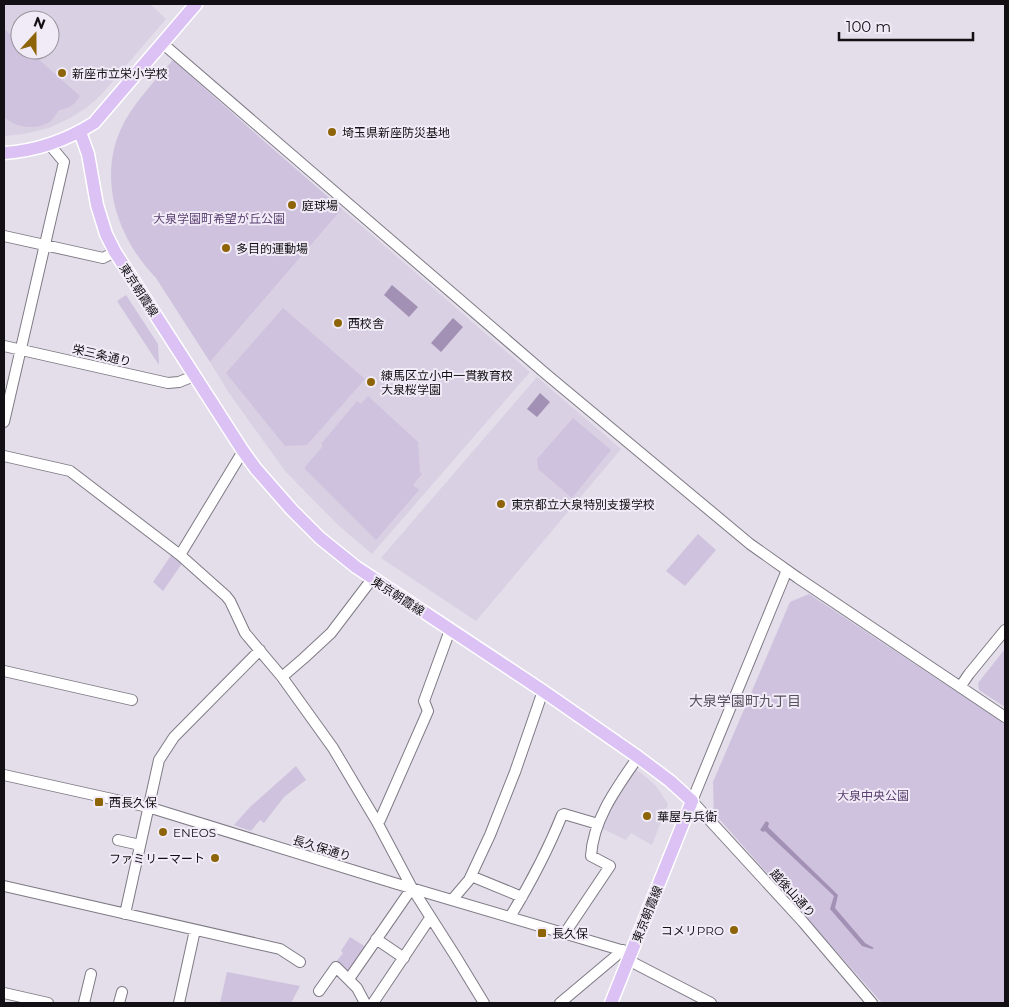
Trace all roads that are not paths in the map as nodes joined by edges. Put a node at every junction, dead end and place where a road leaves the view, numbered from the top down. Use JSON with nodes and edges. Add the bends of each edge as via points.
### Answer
{"nodes":[{"id":1,"x":196,"y":4,"type":"edge"},
{"id":2,"x":162,"y":43,"type":"junction"},
{"id":3,"x":80,"y":132,"type":"junction"},
{"id":4,"x":49,"y":144,"type":"junction"},
{"id":5,"x":4,"y":153,"type":"edge"},
{"id":6,"x":4,"y":236,"type":"edge"},
{"id":7,"x":44,"y":245,"type":"junction"},
{"id":8,"x":115,"y":252,"type":"junction"},
{"id":9,"x":4,"y":346,"type":"edge"},
{"id":10,"x":20,"y":350,"type":"junction"},
{"id":11,"x":194,"y":376,"type":"junction"},
{"id":12,"x":4,"y":422,"type":"edge"},
{"id":13,"x":243,"y":451,"type":"junction"},
{"id":14,"x":4,"y":456,"type":"edge"},
{"id":15,"x":180,"y":555,"type":"junction"},
{"id":16,"x":787,"y":570,"type":"junction"},
{"id":17,"x":372,"y":579,"type":"junction"},
{"id":18,"x":450,"y":630,"type":"junction"},
{"id":19,"x":1005,"y":630,"type":"edge"},
{"id":20,"x":260,"y":650,"type":"junction"},
{"id":21,"x":4,"y":671,"type":"edge"},
{"id":22,"x":282,"y":677,"type":"junction"},
{"id":23,"x":960,"y":687,"type":"junction"},
{"id":24,"x":543,"y":691,"type":"junction"},
{"id":25,"x":132,"y":700,"type":"dead end"},
{"id":26,"x":1005,"y":717,"type":"edge"},
{"id":27,"x":638,"y":757,"type":"junction"},
{"id":28,"x":4,"y":775,"type":"edge"},
{"id":29,"x":692,"y":801,"type":"junction"},
{"id":30,"x":148,"y":807,"type":"junction"},
{"id":31,"x":377,"y":822,"type":"junction"},
{"id":32,"x":598,"y":824,"type":"junction"},
{"id":33,"x":118,"y":840,"type":"dead end"},
{"id":34,"x":140,"y":846,"type":"junction"},
{"id":35,"x":471,"y":876,"type":"junction"},
{"id":36,"x":4,"y":886,"type":"edge"},
{"id":37,"x":412,"y":888,"type":"junction"},
{"id":38,"x":522,"y":897,"type":"junction"},
{"id":39,"x":452,"y":900,"type":"junction"},
{"id":40,"x":125,"y":914,"type":"junction"},
{"id":41,"x":510,"y":917,"type":"junction"},
{"id":42,"x":430,"y":918,"type":"junction"},
{"id":43,"x":195,"y":930,"type":"junction"},
{"id":44,"x":565,"y":933,"type":"junction"},
{"id":45,"x":376,"y":939,"type":"junction"},
{"id":46,"x":627,"y":954,"type":"junction"},
{"id":47,"x":404,"y":958,"type":"junction"},
{"id":48,"x":300,"y":962,"type":"dead end"},
{"id":49,"x":91,"y":974,"type":"dead end"},
{"id":50,"x":349,"y":979,"type":"junction"},
{"id":51,"x":319,"y":991,"type":"dead end"},
{"id":52,"x":122,"y":992,"type":"dead end"},
{"id":53,"x":6,"y":997,"type":"edge"},
{"id":54,"x":48,"y":1003,"type":"edge"},
{"id":55,"x":84,"y":1003,"type":"edge"},
{"id":56,"x":119,"y":1003,"type":"edge"},
{"id":57,"x":179,"y":1003,"type":"edge"},
{"id":58,"x":365,"y":1003,"type":"edge"},
{"id":59,"x":373,"y":1003,"type":"edge"},
{"id":60,"x":484,"y":1003,"type":"edge"},
{"id":61,"x":560,"y":1003,"type":"edge"},
{"id":62,"x":611,"y":1003,"type":"edge"},
{"id":63,"x":711,"y":1003,"type":"edge"},
{"id":64,"x":872,"y":1003,"type":"edge"}],
"edges":[{"from":1,"to":2,"type":"main road"},
{"from":2,"to":3,"type":"main road","via":[[101,116]]},
{"from":2,"to":16,"type":"street","via":[[554,380],[750,544]]},
{"from":3,"to":4,"type":"main road"},
{"from":3,"to":8,"type":"main road","name":"東京朝霞線","via":[[88,154],[97,205]]},
{"from":4,"to":5,"type":"main road"},
{"from":4,"to":7,"type":"street","via":[[64,162]]},
{"from":6,"to":7,"type":"street"},
{"from":7,"to":8,"type":"street","via":[[103,258]]},
{"from":7,"to":10,"type":"street"},
{"from":8,"to":11,"type":"main road","name":"東京朝霞線"},
{"from":9,"to":10,"type":"street","name":"栄三条通り"},
{"from":10,"to":11,"type":"street","name":"栄三条通り","via":[[168,383]]},
{"from":10,"to":12,"type":"street"},
{"from":11,"to":13,"type":"main road","name":"東京朝霞線"},
{"from":13,"to":15,"type":"street"},
{"from":13,"to":17,"type":"main road","name":"東京朝霞線","via":[[274,490],[320,538]]},
{"from":14,"to":15,"type":"street","via":[[70,470]]},
{"from":15,"to":20,"type":"street","via":[[226,596],[245,633]]},
{"from":16,"to":23,"type":"street"},
{"from":16,"to":29,"type":"street"},
{"from":17,"to":18,"type":"main road","name":"東京朝霞線"},
{"from":17,"to":22,"type":"street","via":[[331,633]]},
{"from":18,"to":24,"type":"main road","name":"東京朝霞線"},
{"from":18,"to":31,"type":"street","via":[[424,701],[428,711]]},
{"from":19,"to":23,"type":"street"},
{"from":20,"to":22,"type":"street"},
{"from":20,"to":30,"type":"street","via":[[174,737],[159,760]]},
{"from":21,"to":25,"type":"street"},
{"from":22,"to":31,"type":"street","via":[[333,748]]},
{"from":23,"to":26,"type":"street"},
{"from":24,"to":27,"type":"main road","name":"東京朝霞線"},
{"from":24,"to":35,"type":"street","via":[[515,772]]},
{"from":27,"to":29,"type":"main road","name":"東京朝霞線"},
{"from":27,"to":32,"type":"street"},
{"from":28,"to":30,"type":"street","name":"長久保通り"},
{"from":29,"to":46,"type":"main road","name":"東京朝霞線"},
{"from":29,"to":64,"type":"street","name":"越後山通り"},
{"from":30,"to":34,"type":"street"},
{"from":30,"to":37,"type":"street","name":"長久保通り"},
{"from":31,"to":37,"type":"street"},
{"from":32,"to":38,"type":"street","via":[[563,814]]},
{"from":32,"to":44,"type":"street","via":[[591,856],[610,866]]},
{"from":33,"to":34,"type":"street"},
{"from":34,"to":40,"type":"street"},
{"from":35,"to":38,"type":"street"},
{"from":35,"to":39,"type":"street"},
{"from":36,"to":40,"type":"street"},
{"from":37,"to":39,"type":"street","name":"長久保通り"},
{"from":37,"to":42,"type":"street"},
{"from":37,"to":45,"type":"street"},
{"from":38,"to":41,"type":"street"},
{"from":39,"to":41,"type":"street","name":"長久保通り"},
{"from":40,"to":43,"type":"street"},
{"from":41,"to":44,"type":"street","name":"長久保通り"},
{"from":42,"to":47,"type":"street"},
{"from":42,"to":60,"type":"street"},
{"from":43,"to":48,"type":"street","via":[[280,949]]},
{"from":43,"to":57,"type":"street"},
{"from":44,"to":46,"type":"street","name":"長久保通り"},
{"from":45,"to":47,"type":"street"},
{"from":45,"to":50,"type":"street"},
{"from":46,"to":61,"type":"street"},
{"from":46,"to":62,"type":"main road","name":"東京朝霞線"},
{"from":46,"to":63,"type":"street","name":"長久保通り"},
{"from":47,"to":59,"type":"street"},
{"from":49,"to":55,"type":"street"},
{"from":50,"to":51,"type":"street","via":[[335,967]]},
{"from":50,"to":58,"type":"street"},
{"from":52,"to":56,"type":"street"},
{"from":53,"to":54,"type":"street"}]}
